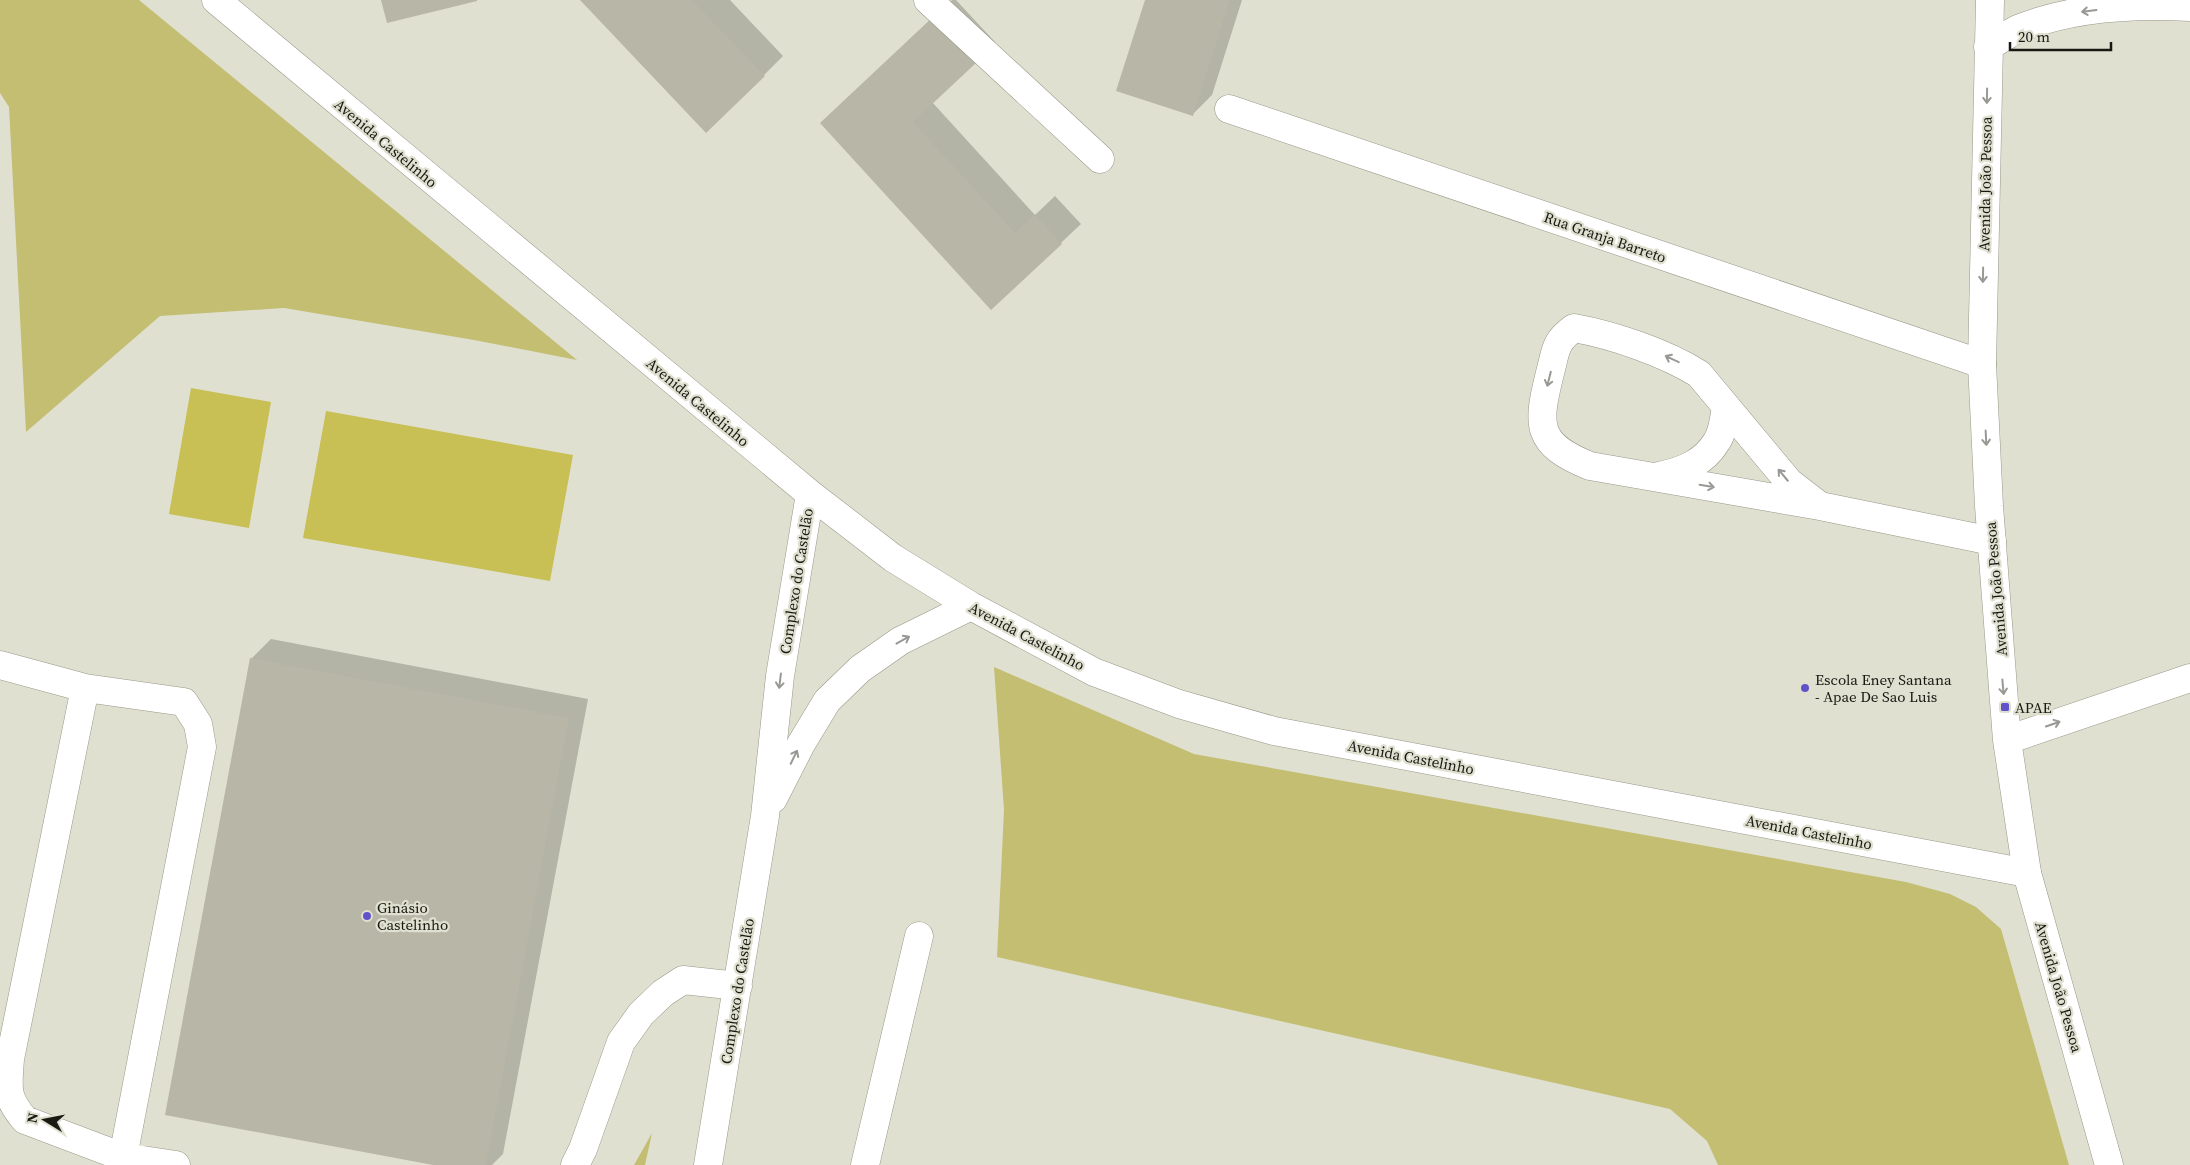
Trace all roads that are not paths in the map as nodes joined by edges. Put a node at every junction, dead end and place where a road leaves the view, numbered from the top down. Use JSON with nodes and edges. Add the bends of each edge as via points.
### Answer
{"nodes":[{"id":1,"x":216,"y":0,"type":"edge"},
{"id":2,"x":928,"y":0,"type":"edge"},
{"id":3,"x":1990,"y":0,"type":"edge"},
{"id":4,"x":2190,"y":8,"type":"edge"},
{"id":5,"x":1988,"y":47,"type":"junction"},
{"id":6,"x":1229,"y":109,"type":"dead end"},
{"id":7,"x":1100,"y":159,"type":"dead end"},
{"id":8,"x":1982,"y":364,"type":"junction"},
{"id":9,"x":1726,"y":407,"type":"junction"},
{"id":10,"x":1655,"y":477,"type":"junction"},
{"id":11,"x":810,"y":494,"type":"junction"},
{"id":12,"x":1820,"y":506,"type":"junction"},
{"id":13,"x":1992,"y":541,"type":"junction"},
{"id":14,"x":971,"y":606,"type":"junction"},
{"id":15,"x":0,"y":664,"type":"edge"},
{"id":16,"x":2190,"y":678,"type":"edge"},
{"id":17,"x":85,"y":688,"type":"junction"},
{"id":18,"x":2007,"y":740,"type":"junction"},
{"id":19,"x":765,"y":816,"type":"junction"},
{"id":20,"x":2027,"y":873,"type":"junction"},
{"id":21,"x":920,"y":936,"type":"dead end"},
{"id":22,"x":738,"y":986,"type":"junction"},
{"id":23,"x":123,"y":1157,"type":"junction"},
{"id":24,"x":176,"y":1165,"type":"edge"},
{"id":25,"x":575,"y":1165,"type":"edge"},
{"id":26,"x":708,"y":1165,"type":"edge"},
{"id":27,"x":866,"y":1165,"type":"edge"},
{"id":28,"x":2109,"y":1165,"type":"edge"}],
"edges":[{"from":1,"to":11,"type":"street","name":"Avenida Castelinho"},
{"from":2,"to":7,"type":"street"},
{"from":3,"to":5,"type":"street","name":"Avenida João Pessoa"},
{"from":4,"to":5,"type":"street","one_way":true,"via":[[2131,6],[2066,14],[2016,30]]},
{"from":5,"to":8,"type":"street","name":"Avenida João Pessoa","one_way":true},
{"from":6,"to":8,"type":"street","name":"Rua Granja Barreto"},
{"from":8,"to":13,"type":"street","name":"Avenida João Pessoa","one_way":true},
{"from":9,"to":10,"type":"street","via":[[1718,440],[1704,457],[1683,471]]},
{"from":9,"to":10,"type":"street","one_way":true,"via":[[1699,374],[1665,356],[1574,328],[1558,341],[1542,408],[1542,425],[1550,442],[1566,456],[1590,466]]},
{"from":12,"to":9,"type":"street","one_way":true,"via":[[1789,482]]},
{"from":10,"to":12,"type":"street","one_way":true},
{"from":11,"to":14,"type":"street","name":"Avenida Castelinho","via":[[893,558]]},
{"from":11,"to":19,"type":"street","name":"Complexo do Castelão","one_way":true,"via":[[780,676]]},
{"from":12,"to":13,"type":"street"},
{"from":13,"to":18,"type":"street","name":"Avenida João Pessoa","one_way":true},
{"from":19,"to":14,"type":"street","name":"Complexo do Castelão","one_way":true,"via":[[827,701],[860,669],[900,641]]},
{"from":14,"to":20,"type":"street","name":"Avenida Castelinho","via":[[1094,672],[1179,704],[1274,731]]},
{"from":15,"to":17,"type":"street"},
{"from":18,"to":16,"type":"street","one_way":true},
{"from":17,"to":23,"type":"street","via":[[10,1060],[8,1092],[14,1107],[25,1120]]},
{"from":17,"to":23,"type":"street","via":[[184,702],[198,724],[202,747]]},
{"from":18,"to":20,"type":"street","name":"Avenida João Pessoa"},
{"from":19,"to":22,"type":"street","name":"Complexo do Castelão"},
{"from":20,"to":28,"type":"street","name":"Avenida João Pessoa"},
{"from":21,"to":27,"type":"street"},
{"from":22,"to":25,"type":"street","via":[[683,980],[641,1014],[621,1042]]},
{"from":22,"to":26,"type":"street","name":"Complexo do Castelão"},
{"from":23,"to":24,"type":"street"}]}
